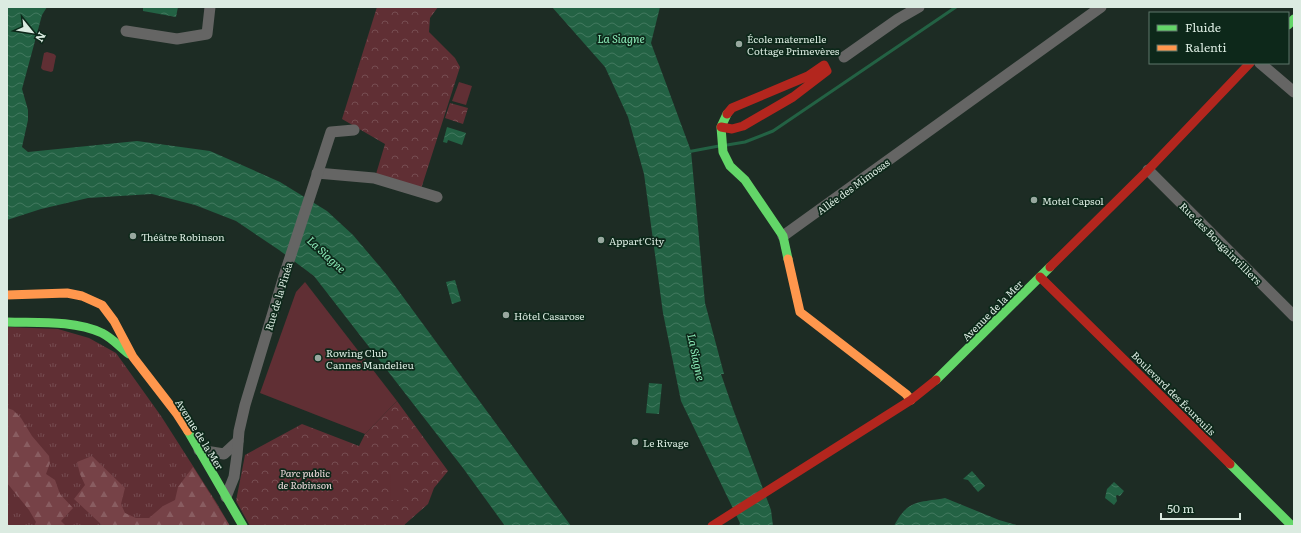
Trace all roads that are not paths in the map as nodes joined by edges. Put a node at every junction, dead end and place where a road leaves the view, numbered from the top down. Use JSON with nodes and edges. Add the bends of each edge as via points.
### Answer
{"nodes":[{"id":1,"x":210,"y":7,"type":"edge"},
{"id":2,"x":919,"y":7,"type":"edge"},
{"id":3,"x":1101,"y":7,"type":"edge"},
{"id":4,"x":126,"y":31,"type":"dead end"},
{"id":5,"x":844,"y":57,"type":"dead end"},
{"id":6,"x":1249,"y":64,"type":"edge"},
{"id":7,"x":1261,"y":64,"type":"edge"},
{"id":8,"x":1294,"y":92,"type":"edge"},
{"id":9,"x":722,"y":127,"type":"junction"},
{"id":10,"x":354,"y":130,"type":"dead end"},
{"id":11,"x":1148,"y":170,"type":"junction"},
{"id":12,"x":317,"y":172,"type":"junction"},
{"id":13,"x":437,"y":197,"type":"dead end"},
{"id":14,"x":782,"y":236,"type":"junction"},
{"id":15,"x":1040,"y":277,"type":"junction"},
{"id":16,"x":7,"y":295,"type":"edge"},
{"id":17,"x":1294,"y":316,"type":"edge"},
{"id":18,"x":7,"y":322,"type":"edge"},
{"id":19,"x":133,"y":357,"type":"junction"},
{"id":20,"x":911,"y":400,"type":"junction"},
{"id":21,"x":238,"y":441,"type":"junction"},
{"id":22,"x":199,"y":450,"type":"junction"},
{"id":23,"x":224,"y":454,"type":"junction"},
{"id":24,"x":234,"y":471,"type":"junction"},
{"id":25,"x":212,"y":472,"type":"junction"},
{"id":26,"x":226,"y":497,"type":"junction"},
{"id":27,"x":243,"y":526,"type":"edge"},
{"id":28,"x":712,"y":526,"type":"edge"},
{"id":29,"x":1292,"y":526,"type":"edge"}],
"edges":[{"from":1,"to":4,"type":"street","via":[[207,34],[176,39]]},
{"from":2,"to":5,"type":"street"},
{"from":3,"to":14,"type":"street","name":"Allée des Mimosas"},
{"from":6,"to":11,"type":"main road","name":"Avenue de la Mer"},
{"from":7,"to":8,"type":"street"},
{"from":9,"to":9,"type":"main road","via":[[732,129],[743,126],[793,97],[827,71],[824,66],[808,76],[732,108],[725,116]]},
{"from":9,"to":14,"type":"main road","via":[[723,152],[730,166],[745,180]]},
{"from":10,"to":12,"type":"street","name":"Rue de la Pinéa","via":[[331,132]]},
{"from":11,"to":15,"type":"main road","name":"Avenue de la Mer"},
{"from":11,"to":17,"type":"street","name":"Rue des Bougainvilliers"},
{"from":12,"to":13,"type":"street","via":[[374,178]]},
{"from":12,"to":21,"type":"street","name":"Rue de la Pinéa","via":[[245,405]]},
{"from":14,"to":20,"type":"main road","via":[[800,312]]},
{"from":15,"to":20,"type":"main road","name":"Avenue de la Mer","via":[[956,361]]},
{"from":15,"to":29,"type":"main road","name":"Boulevard des Écureuils"},
{"from":16,"to":19,"type":"main road","name":"Avenue de la Mer","via":[[67,293],[82,296],[102,305],[114,321]]},
{"from":18,"to":19,"type":"main road","name":"Avenue de la Mer","via":[[74,325],[107,336]]},
{"from":19,"to":22,"type":"main road","name":"Avenue de la Mer","via":[[176,414]]},
{"from":20,"to":28,"type":"main road","name":"Avenue de la Mer"},
{"from":21,"to":23,"type":"street"},
{"from":21,"to":24,"type":"street","name":"Rue de la Pinéa"},
{"from":22,"to":23,"type":"street"},
{"from":22,"to":25,"type":"main road","name":"Avenue de la Mer"},
{"from":23,"to":25,"type":"street"},
{"from":24,"to":25,"type":"street","via":[[223,476]]},
{"from":24,"to":26,"type":"street","name":"Rue de la Pinéa"},
{"from":25,"to":26,"type":"main road","name":"Avenue de la Mer"},
{"from":26,"to":27,"type":"main road","name":"Avenue de la Mer"}]}
